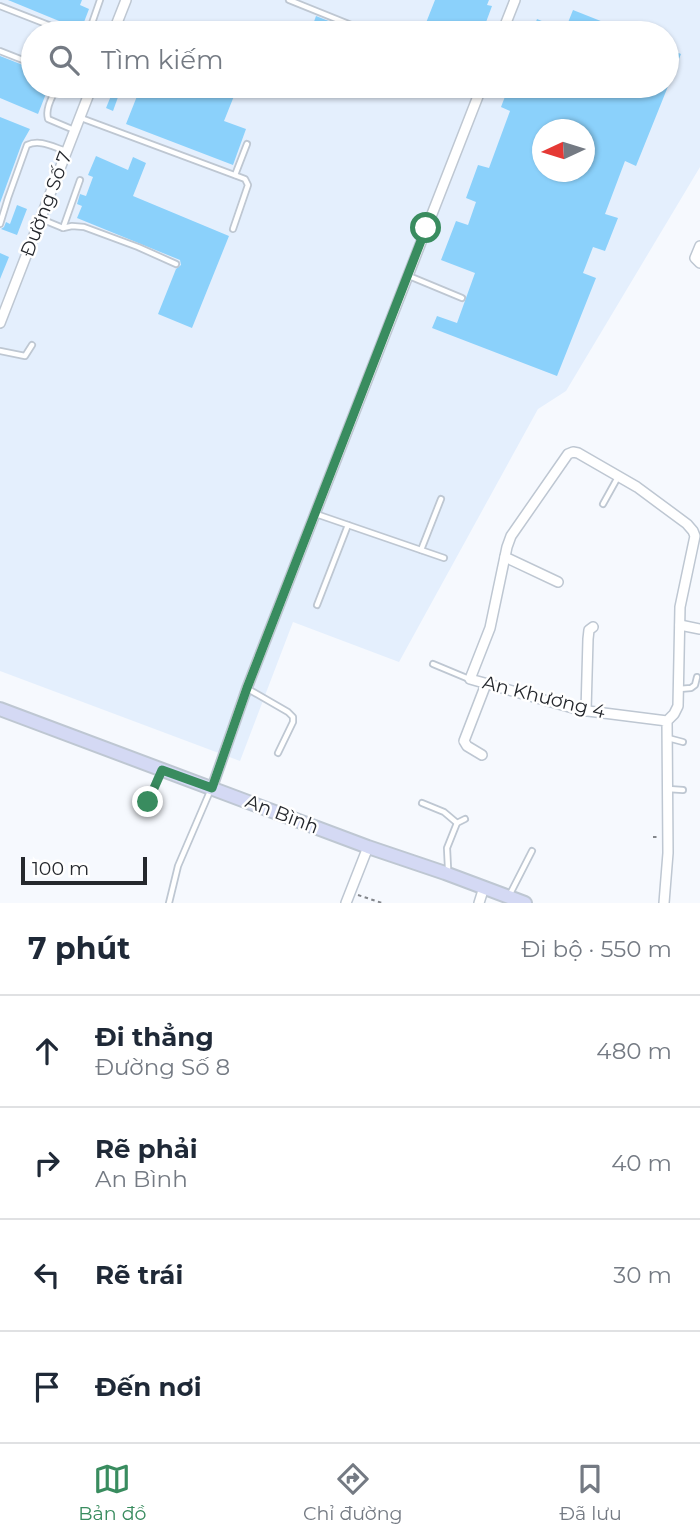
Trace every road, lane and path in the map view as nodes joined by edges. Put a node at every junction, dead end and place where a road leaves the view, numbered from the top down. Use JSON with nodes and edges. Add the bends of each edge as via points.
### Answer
{"nodes":[{"id":1,"x":100,"y":0,"type":"edge"},
{"id":2,"x":126,"y":0,"type":"edge"},
{"id":3,"x":289,"y":0,"type":"edge"},
{"id":4,"x":515,"y":0,"type":"edge"},
{"id":5,"x":0,"y":6,"type":"edge"},
{"id":6,"x":38,"y":21,"type":"edge"},
{"id":7,"x":93,"y":21,"type":"edge"},
{"id":8,"x":118,"y":21,"type":"edge"},
{"id":9,"x":341,"y":21,"type":"edge"},
{"id":10,"x":507,"y":21,"type":"edge"},
{"id":11,"x":0,"y":51,"type":"edge"},
{"id":12,"x":21,"y":59,"type":"edge"},
{"id":13,"x":52,"y":98,"type":"edge"},
{"id":14,"x":88,"y":98,"type":"edge"},
{"id":15,"x":477,"y":98,"type":"edge"},
{"id":16,"x":80,"y":118,"type":"junction"},
{"id":17,"x":75,"y":130,"type":"junction"},
{"id":18,"x":247,"y":144,"type":"dead end"},
{"id":19,"x":67,"y":152,"type":"junction"},
{"id":20,"x":235,"y":176,"type":"junction"},
{"id":21,"x":79,"y":180,"type":"dead end"},
{"id":22,"x":40,"y":219,"type":"junction"},
{"id":23,"x":0,"y":225,"type":"edge"},
{"id":24,"x":63,"y":228,"type":"junction"},
{"id":25,"x":233,"y":229,"type":"dead end"},
{"id":26,"x":700,"y":246,"type":"edge"},
{"id":27,"x":700,"y":263,"type":"edge"},
{"id":28,"x":176,"y":264,"type":"dead end"},
{"id":29,"x":408,"y":276,"type":"junction"},
{"id":30,"x":462,"y":298,"type":"dead end"},
{"id":31,"x":0,"y":323,"type":"edge"},
{"id":32,"x":32,"y":345,"type":"dead end"},
{"id":33,"x":0,"y":351,"type":"edge"},
{"id":34,"x":618,"y":477,"type":"junction"},
{"id":35,"x":441,"y":499,"type":"dead end"},
{"id":36,"x":603,"y":504,"type":"dead end"},
{"id":37,"x":315,"y":514,"type":"junction"},
{"id":38,"x":348,"y":525,"type":"junction"},
{"id":39,"x":421,"y":550,"type":"junction"},
{"id":40,"x":505,"y":557,"type":"junction"},
{"id":41,"x":444,"y":558,"type":"dead end"},
{"id":42,"x":558,"y":582,"type":"dead end"},
{"id":43,"x":317,"y":604,"type":"dead end"},
{"id":44,"x":680,"y":625,"type":"junction"},
{"id":45,"x":593,"y":627,"type":"dead end"},
{"id":46,"x":700,"y":629,"type":"edge"},
{"id":47,"x":433,"y":664,"type":"dead end"},
{"id":48,"x":697,"y":677,"type":"dead end"},
{"id":49,"x":470,"y":679,"type":"junction"},
{"id":50,"x":486,"y":684,"type":"junction"},
{"id":51,"x":247,"y":688,"type":"junction"},
{"id":52,"x":679,"y":689,"type":"junction"},
{"id":53,"x":0,"y":709,"type":"edge"},
{"id":54,"x":586,"y":711,"type":"junction"},
{"id":55,"x":667,"y":721,"type":"junction"},
{"id":56,"x":667,"y":737,"type":"junction"},
{"id":57,"x":683,"y":742,"type":"dead end"},
{"id":58,"x":278,"y":752,"type":"dead end"},
{"id":59,"x":482,"y":755,"type":"dead end"},
{"id":60,"x":162,"y":770,"type":"junction"},
{"id":61,"x":212,"y":788,"type":"junction"},
{"id":62,"x":667,"y":789,"type":"junction"},
{"id":63,"x":683,"y":790,"type":"dead end"},
{"id":64,"x":148,"y":802,"type":"dead end"},
{"id":65,"x":422,"y":803,"type":"dead end"},
{"id":66,"x":466,"y":819,"type":"dead end"},
{"id":67,"x":457,"y":823,"type":"junction"},
{"id":68,"x":368,"y":847,"type":"junction"},
{"id":69,"x":532,"y":851,"type":"dead end"},
{"id":70,"x":445,"y":873,"type":"junction"},
{"id":71,"x":484,"y":887,"type":"junction"},
{"id":72,"x":351,"y":892,"type":"junction"},
{"id":73,"x":509,"y":897,"type":"junction"},
{"id":74,"x":169,"y":903,"type":"edge"},
{"id":75,"x":346,"y":903,"type":"edge"},
{"id":76,"x":382,"y":903,"type":"edge"},
{"id":77,"x":479,"y":903,"type":"edge"},
{"id":78,"x":525,"y":903,"type":"edge"},
{"id":79,"x":664,"y":903,"type":"edge"}],
"edges":[{"from":1,"to":7,"type":"lane"},
{"from":2,"to":8,"type":"street"},
{"from":3,"to":9,"type":"lane"},
{"from":4,"to":10,"type":"street"},
{"from":5,"to":6,"type":"lane"},
{"from":11,"to":12,"type":"lane"},
{"from":13,"to":17,"type":"lane","via":[[48,119]]},
{"from":14,"to":16,"type":"street","name":"Đường Số 7"},
{"from":15,"to":29,"type":"street"},
{"from":16,"to":17,"type":"street","name":"Đường Số 7"},
{"from":16,"to":20,"type":"lane"},
{"from":17,"to":19,"type":"street","name":"Đường Số 7"},
{"from":18,"to":20,"type":"lane"},
{"from":19,"to":22,"type":"street","name":"Đường Số 7"},
{"from":19,"to":23,"type":"lane","via":[[42,142],[27,145]]},
{"from":20,"to":25,"type":"lane","via":[[248,185]]},
{"from":21,"to":24,"type":"lane"},
{"from":22,"to":24,"type":"lane"},
{"from":22,"to":31,"type":"street","name":"Đường Số 7"},
{"from":24,"to":28,"type":"lane","via":[[84,226]]},
{"from":26,"to":27,"type":"street","via":[[695,258]]},
{"from":29,"to":30,"type":"lane"},
{"from":29,"to":37,"type":"street"},
{"from":32,"to":33,"type":"lane","via":[[25,356]]},
{"from":34,"to":36,"type":"lane"},
{"from":34,"to":40,"type":"street","name":"An Khương 4","via":[[578,453],[568,454],[511,536]]},
{"from":34,"to":44,"type":"street","name":"An Khương 4","via":[[693,531]]},
{"from":35,"to":39,"type":"lane"},
{"from":37,"to":38,"type":"lane"},
{"from":37,"to":51,"type":"street"},
{"from":38,"to":39,"type":"lane"},
{"from":38,"to":43,"type":"lane"},
{"from":39,"to":41,"type":"lane"},
{"from":40,"to":42,"type":"street"},
{"from":40,"to":49,"type":"street","name":"An Khương 4","via":[[488,636]]},
{"from":44,"to":46,"type":"street"},
{"from":44,"to":52,"type":"street","name":"An Khương 4"},
{"from":45,"to":54,"type":"street","via":[[589,630]]},
{"from":47,"to":49,"type":"lane"},
{"from":48,"to":52,"type":"lane","via":[[691,688]]},
{"from":49,"to":50,"type":"street","name":"An Khương 4"},
{"from":50,"to":54,"type":"street","name":"An Khương 4"},
{"from":50,"to":59,"type":"street","via":[[464,741]]},
{"from":51,"to":58,"type":"lane","via":[[293,717]]},
{"from":51,"to":61,"type":"street"},
{"from":52,"to":55,"type":"street","name":"An Khương 4","via":[[678,706]]},
{"from":53,"to":60,"type":"main road","name":"An Bình"},
{"from":54,"to":55,"type":"street","name":"An Khương 4"},
{"from":55,"to":56,"type":"street","name":"An Khương 4"},
{"from":56,"to":57,"type":"lane"},
{"from":56,"to":62,"type":"street","name":"An Khương 4"},
{"from":60,"to":61,"type":"main road","name":"An Bình"},
{"from":60,"to":64,"type":"lane"},
{"from":61,"to":68,"type":"main road","name":"An Bình"},
{"from":61,"to":74,"type":"lane","via":[[178,866]]},
{"from":62,"to":63,"type":"lane"},
{"from":62,"to":79,"type":"street","name":"An Khương 4"},
{"from":65,"to":67,"type":"lane"},
{"from":66,"to":67,"type":"lane"},
{"from":67,"to":70,"type":"lane","via":[[447,848]]},
{"from":68,"to":70,"type":"main road","name":"An Bình"},
{"from":68,"to":72,"type":"street"},
{"from":69,"to":73,"type":"lane"},
{"from":70,"to":71,"type":"main road","name":"An Bình"},
{"from":71,"to":73,"type":"main road","name":"An Bình"},
{"from":71,"to":77,"type":"street"},
{"from":72,"to":75,"type":"street"},
{"from":72,"to":76,"type":"path"},
{"from":73,"to":78,"type":"main road","name":"An Bình"}]}
